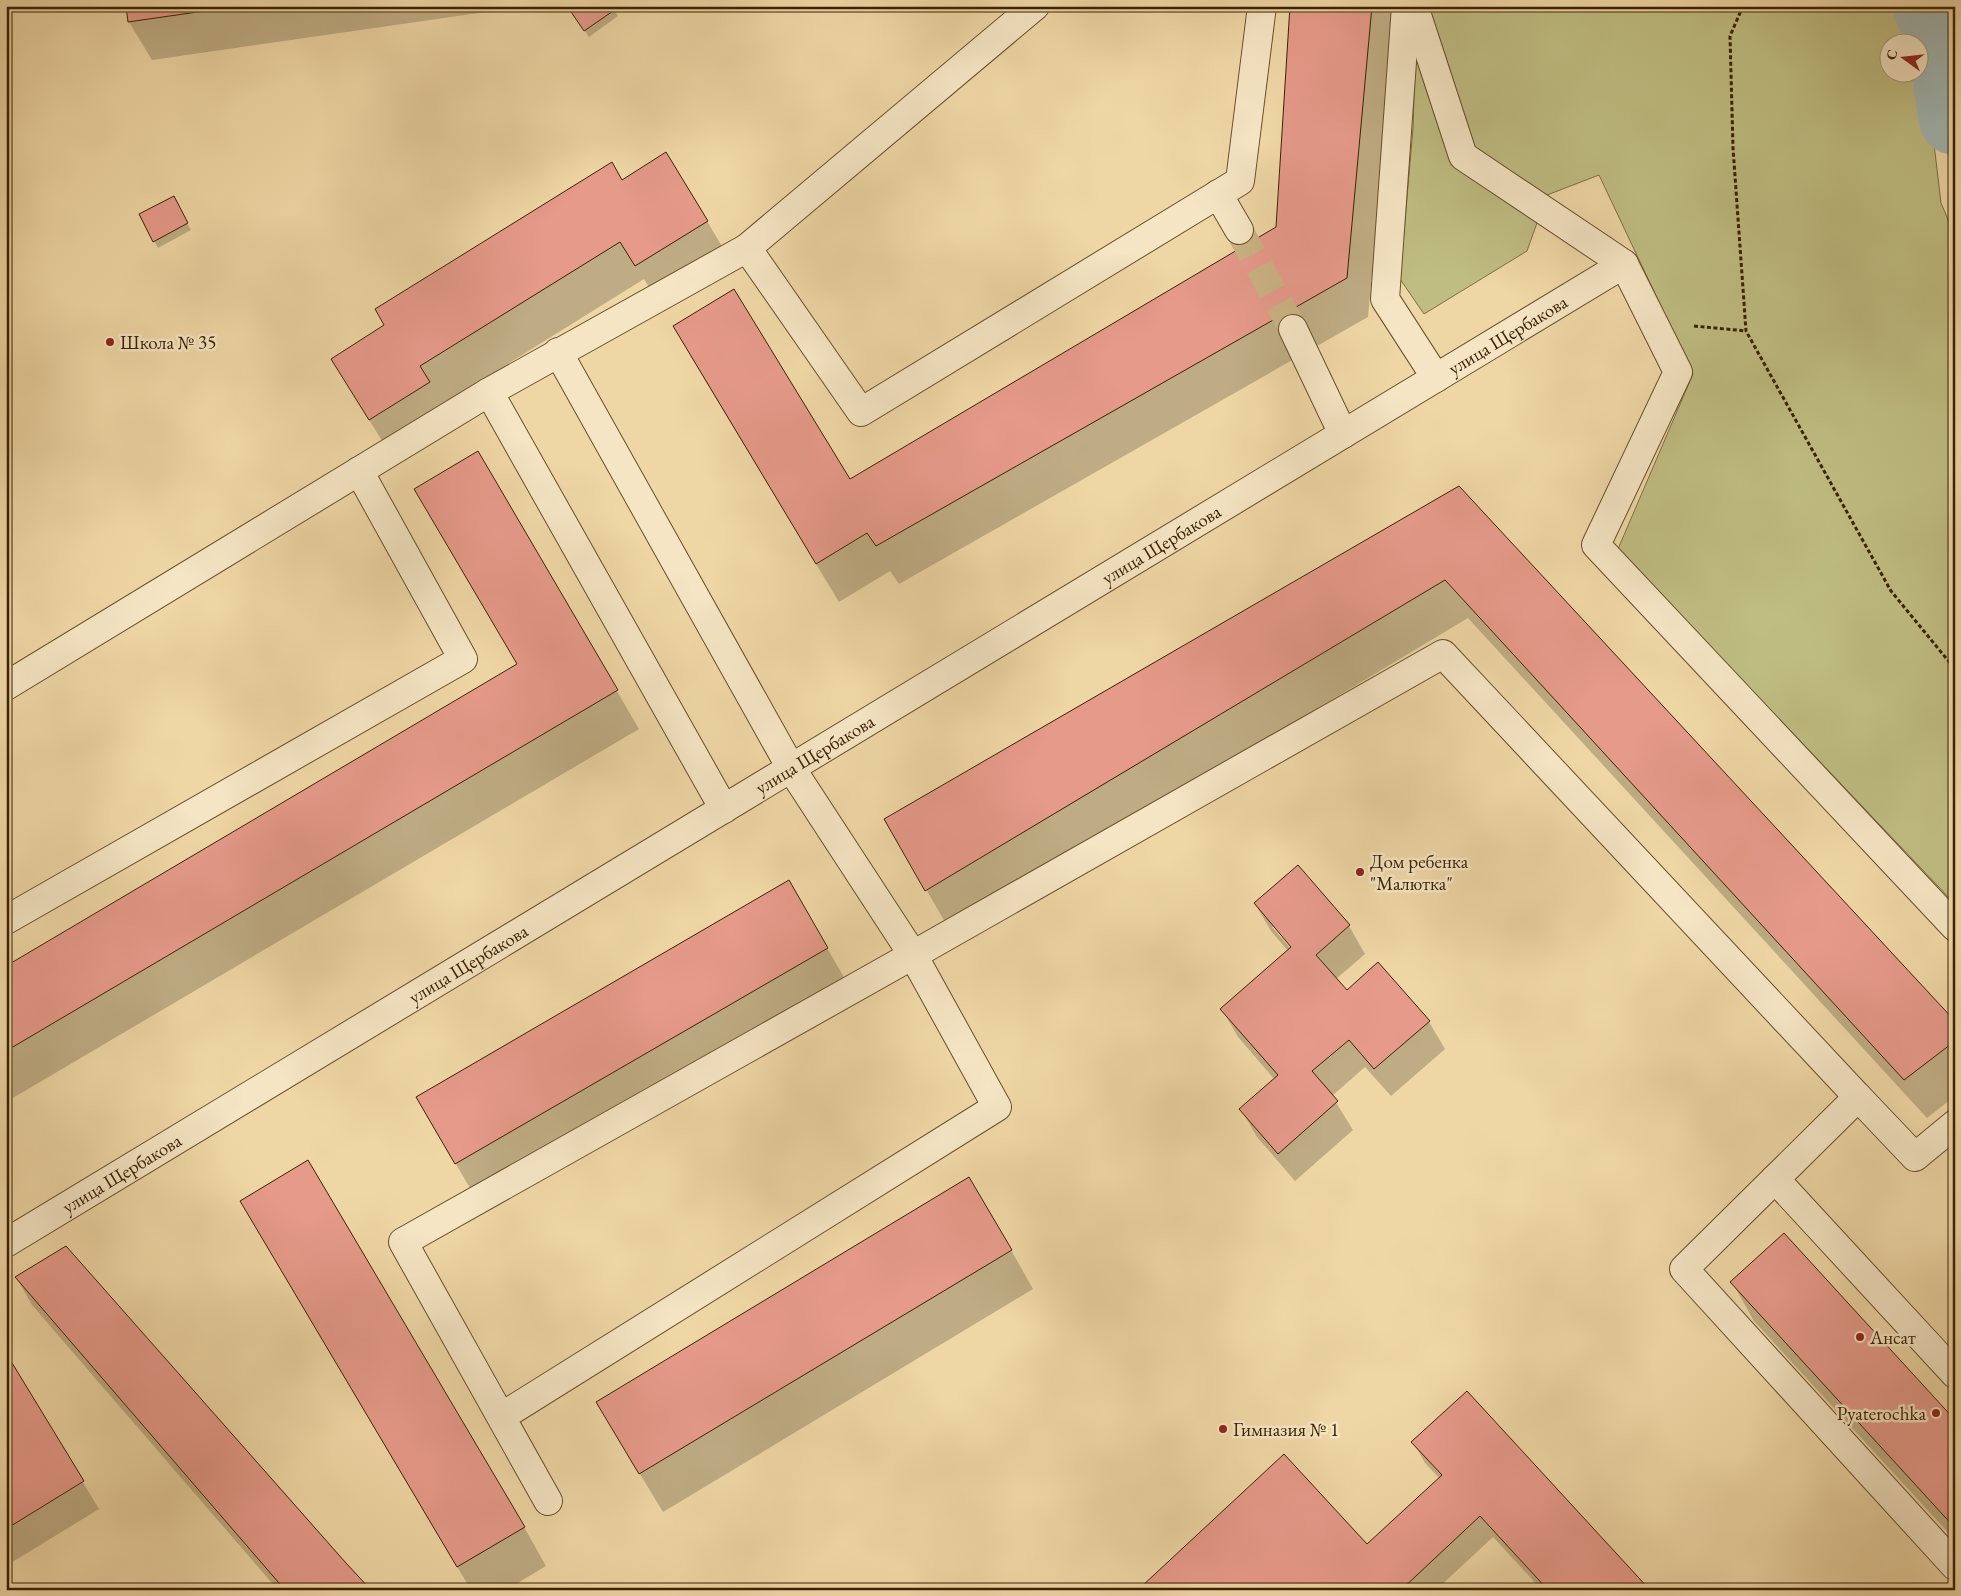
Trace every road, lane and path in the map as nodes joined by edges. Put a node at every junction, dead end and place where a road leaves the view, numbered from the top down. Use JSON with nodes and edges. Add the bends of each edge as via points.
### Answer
{"nodes":[{"id":1,"x":1035,"y":6,"type":"edge"},
{"id":2,"x":1262,"y":6,"type":"edge"},
{"id":3,"x":1406,"y":6,"type":"edge"},
{"id":4,"x":1414,"y":6,"type":"edge"},
{"id":5,"x":1743,"y":6,"type":"edge"},
{"id":6,"x":1218,"y":194,"type":"junction"},
{"id":7,"x":1239,"y":230,"type":"tunnel mouth"},
{"id":8,"x":746,"y":248,"type":"junction"},
{"id":9,"x":1624,"y":264,"type":"junction"},
{"id":10,"x":1653,"y":323,"type":"junction"},
{"id":11,"x":1293,"y":329,"type":"tunnel mouth"},
{"id":12,"x":1746,"y":331,"type":"junction"},
{"id":13,"x":558,"y":352,"type":"junction"},
{"id":14,"x":1436,"y":378,"type":"junction"},
{"id":15,"x":488,"y":392,"type":"junction"},
{"id":16,"x":1343,"y":434,"type":"junction"},
{"id":17,"x":359,"y":471,"type":"junction"},
{"id":18,"x":1955,"y":669,"type":"edge"},
{"id":19,"x":6,"y":686,"type":"edge"},
{"id":20,"x":792,"y":768,"type":"junction"},
{"id":21,"x":724,"y":809,"type":"junction"},
{"id":22,"x":6,"y":920,"type":"edge"},
{"id":23,"x":1955,"y":927,"type":"edge"},
{"id":24,"x":913,"y":955,"type":"junction"},
{"id":25,"x":1858,"y":1097,"type":"junction"},
{"id":26,"x":1955,"y":1124,"type":"edge"},
{"id":27,"x":1775,"y":1179,"type":"junction"},
{"id":28,"x":6,"y":1243,"type":"edge"},
{"id":29,"x":1955,"y":1374,"type":"edge"},
{"id":30,"x":501,"y":1417,"type":"junction"},
{"id":31,"x":548,"y":1501,"type":"dead end"},
{"id":32,"x":1955,"y":1566,"type":"edge"}],
"edges":[{"from":1,"to":8,"type":"street"},
{"from":2,"to":6,"type":"street","via":[[1240,181]]},
{"from":3,"to":14,"type":"street","via":[[1384,299]]},
{"from":4,"to":9,"type":"street","via":[[1462,156]]},
{"from":5,"to":12,"type":"path","via":[[1730,36],[1733,148]]},
{"from":6,"to":7,"type":"street"},
{"from":6,"to":8,"type":"street","via":[[860,412]]},
{"from":8,"to":13,"type":"street"},
{"from":9,"to":10,"type":"street"},
{"from":9,"to":14,"type":"street","name":"улица Щербакова"},
{"from":10,"to":12,"type":"path"},
{"from":10,"to":23,"type":"street","via":[[1678,372],[1596,545]]},
{"from":11,"to":16,"type":"street"},
{"from":12,"to":18,"type":"path","via":[[1891,591]]},
{"from":13,"to":15,"type":"street"},
{"from":13,"to":20,"type":"street"},
{"from":14,"to":16,"type":"street","name":"улица Щербакова"},
{"from":15,"to":17,"type":"street"},
{"from":15,"to":21,"type":"street"},
{"from":16,"to":20,"type":"street","name":"улица Щербакова"},
{"from":17,"to":19,"type":"street"},
{"from":17,"to":22,"type":"street","via":[[463,659]]},
{"from":20,"to":21,"type":"street","name":"улица Щербакова"},
{"from":20,"to":24,"type":"street"},
{"from":21,"to":28,"type":"street","name":"улица Щербакова"},
{"from":24,"to":25,"type":"street","via":[[1443,654]]},
{"from":24,"to":30,"type":"street","via":[[998,1107]]},
{"from":24,"to":30,"type":"street","via":[[403,1242]]},
{"from":25,"to":26,"type":"street","via":[[1915,1157]]},
{"from":25,"to":27,"type":"street"},
{"from":27,"to":29,"type":"street"},
{"from":27,"to":32,"type":"street","via":[[1684,1269]]},
{"from":30,"to":31,"type":"street"}]}
